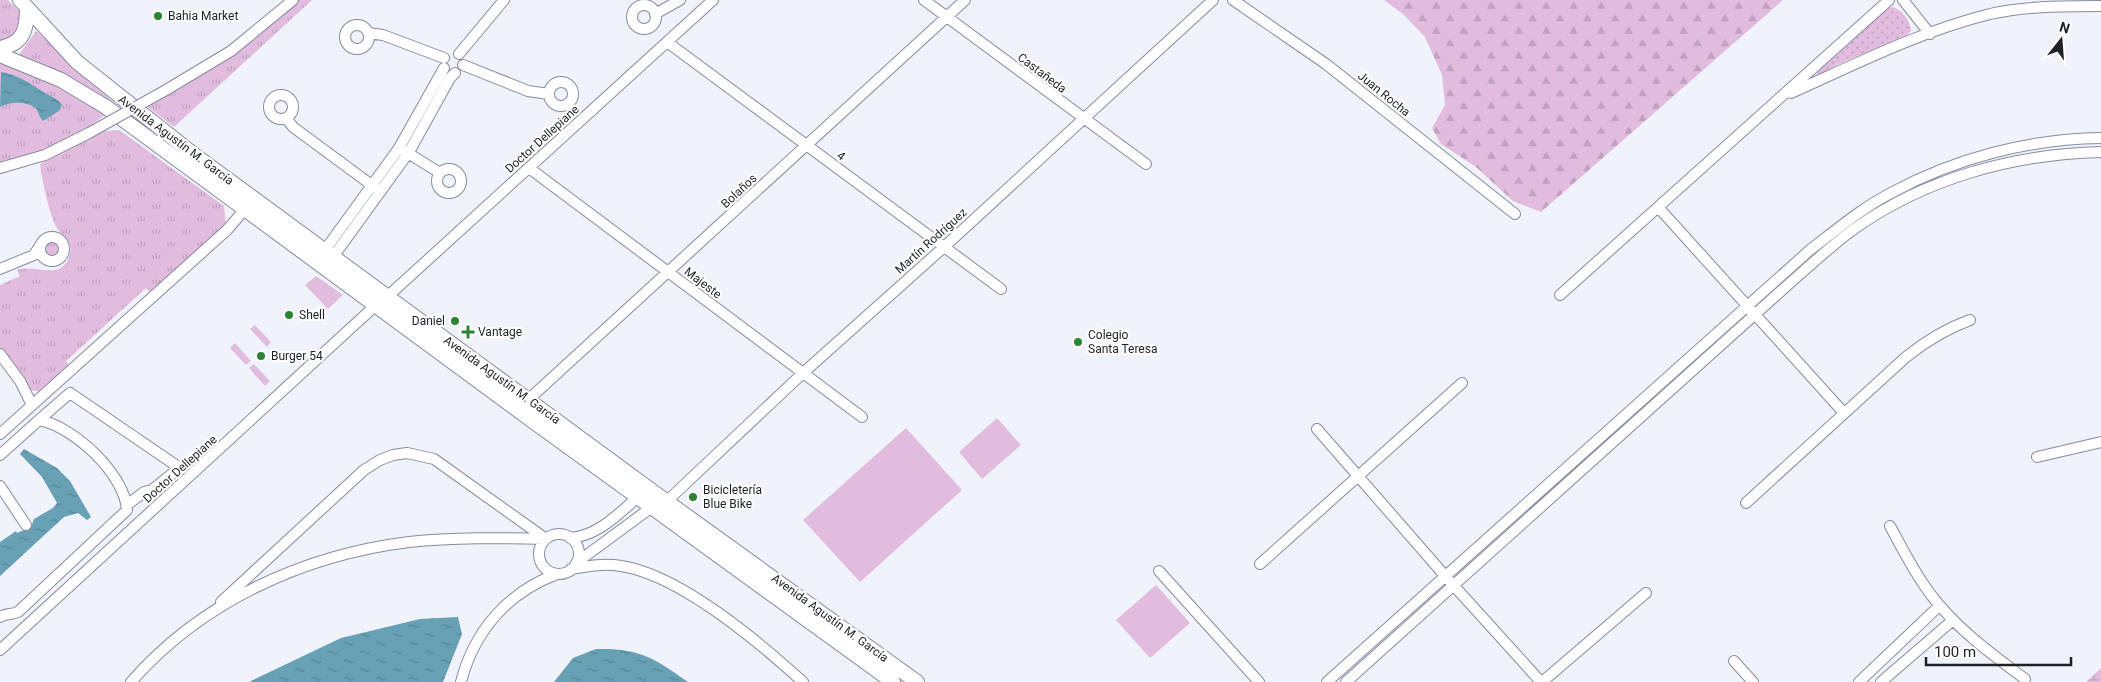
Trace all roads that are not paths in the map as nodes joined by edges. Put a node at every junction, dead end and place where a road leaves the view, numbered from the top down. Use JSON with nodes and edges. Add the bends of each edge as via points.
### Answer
{"nodes":[{"id":1,"x":283,"y":0,"type":"edge"},
{"id":2,"x":293,"y":0,"type":"edge"},
{"id":3,"x":504,"y":0,"type":"edge"},
{"id":4,"x":680,"y":0,"type":"edge"},
{"id":5,"x":713,"y":0,"type":"edge"},
{"id":6,"x":924,"y":0,"type":"edge"},
{"id":7,"x":965,"y":0,"type":"edge"},
{"id":8,"x":1213,"y":0,"type":"edge"},
{"id":9,"x":1233,"y":0,"type":"edge"},
{"id":10,"x":1889,"y":0,"type":"edge"},
{"id":11,"x":1903,"y":0,"type":"edge"},
{"id":12,"x":24,"y":5,"type":"edge"},
{"id":13,"x":2101,"y":6,"type":"edge"},
{"id":14,"x":655,"y":14,"type":"dead end"},
{"id":15,"x":275,"y":15,"type":"junction"},
{"id":16,"x":947,"y":17,"type":"junction"},
{"id":17,"x":368,"y":33,"type":"dead end"},
{"id":18,"x":1930,"y":34,"type":"junction"},
{"id":19,"x":667,"y":42,"type":"junction"},
{"id":20,"x":0,"y":48,"type":"edge"},
{"id":21,"x":0,"y":54,"type":"edge"},
{"id":22,"x":458,"y":54,"type":"junction"},
{"id":23,"x":444,"y":63,"type":"junction"},
{"id":24,"x":463,"y":66,"type":"junction"},
{"id":25,"x":455,"y":73,"type":"junction"},
{"id":26,"x":549,"y":94,"type":"dead end"},
{"id":27,"x":1783,"y":96,"type":"junction"},
{"id":28,"x":286,"y":118,"type":"dead end"},
{"id":29,"x":1083,"y":119,"type":"junction"},
{"id":30,"x":2101,"y":138,"type":"edge"},
{"id":31,"x":806,"y":147,"type":"junction"},
{"id":32,"x":399,"y":148,"type":"junction"},
{"id":33,"x":409,"y":152,"type":"junction"},
{"id":34,"x":2101,"y":152,"type":"edge"},
{"id":35,"x":1146,"y":164,"type":"dead end"},
{"id":36,"x":0,"y":168,"type":"edge"},
{"id":37,"x":529,"y":168,"type":"junction"},
{"id":38,"x":440,"y":173,"type":"dead end"},
{"id":39,"x":372,"y":185,"type":"junction"},
{"id":40,"x":381,"y":192,"type":"junction"},
{"id":41,"x":1658,"y":207,"type":"junction"},
{"id":42,"x":246,"y":208,"type":"junction"},
{"id":43,"x":1515,"y":214,"type":"dead end"},
{"id":44,"x":41,"y":243,"type":"junction"},
{"id":45,"x":944,"y":247,"type":"junction"},
{"id":46,"x":329,"y":253,"type":"junction"},
{"id":47,"x":26,"y":259,"type":"junction"},
{"id":48,"x":46,"y":260,"type":"junction"},
{"id":49,"x":0,"y":269,"type":"edge"},
{"id":50,"x":669,"y":272,"type":"junction"},
{"id":51,"x":1001,"y":289,"type":"dead end"},
{"id":52,"x":1560,"y":295,"type":"dead end"},
{"id":53,"x":388,"y":296,"type":"junction"},
{"id":54,"x":376,"y":305,"type":"junction"},
{"id":55,"x":1747,"y":307,"type":"junction"},
{"id":56,"x":1754,"y":316,"type":"junction"},
{"id":57,"x":1970,"y":320,"type":"dead end"},
{"id":58,"x":0,"y":354,"type":"edge"},
{"id":59,"x":802,"y":374,"type":"junction"},
{"id":60,"x":1462,"y":384,"type":"dead end"},
{"id":61,"x":528,"y":399,"type":"junction"},
{"id":62,"x":32,"y":405,"type":"junction"},
{"id":63,"x":1844,"y":414,"type":"junction"},
{"id":64,"x":862,"y":417,"type":"dead end"},
{"id":65,"x":39,"y":420,"type":"junction"},
{"id":66,"x":1317,"y":428,"type":"dead end"},
{"id":67,"x":0,"y":434,"type":"edge"},
{"id":68,"x":1597,"y":440,"type":"junction"},
{"id":69,"x":2101,"y":442,"type":"edge"},
{"id":70,"x":1606,"y":449,"type":"junction"},
{"id":71,"x":0,"y":455,"type":"edge"},
{"id":72,"x":2037,"y":457,"type":"dead end"},
{"id":73,"x":1358,"y":476,"type":"junction"},
{"id":74,"x":0,"y":486,"type":"edge"},
{"id":75,"x":652,"y":491,"type":"junction"},
{"id":76,"x":638,"y":497,"type":"junction"},
{"id":77,"x":667,"y":501,"type":"junction"},
{"id":78,"x":1746,"y":503,"type":"dead end"},
{"id":79,"x":127,"y":505,"type":"junction"},
{"id":80,"x":652,"y":507,"type":"junction"},
{"id":81,"x":618,"y":514,"type":"junction"},
{"id":82,"x":664,"y":516,"type":"junction"},
{"id":83,"x":519,"y":520,"type":"junction"},
{"id":84,"x":26,"y":525,"type":"dead end"},
{"id":85,"x":628,"y":525,"type":"junction"},
{"id":86,"x":1890,"y":526,"type":"dead end"},
{"id":87,"x":511,"y":538,"type":"junction"},
{"id":88,"x":570,"y":538,"type":"junction"},
{"id":89,"x":546,"y":539,"type":"junction"},
{"id":90,"x":269,"y":558,"type":"junction"},
{"id":91,"x":1260,"y":564,"type":"dead end"},
{"id":92,"x":574,"y":566,"type":"junction"},
{"id":93,"x":1159,"y":571,"type":"dead end"},
{"id":94,"x":557,"y":574,"type":"junction"},
{"id":95,"x":278,"y":576,"type":"junction"},
{"id":96,"x":1446,"y":577,"type":"junction"},
{"id":97,"x":1454,"y":585,"type":"junction"},
{"id":98,"x":1646,"y":592,"type":"dead end"},
{"id":99,"x":1939,"y":606,"type":"junction"},
{"id":100,"x":0,"y":618,"type":"edge"},
{"id":101,"x":1953,"y":620,"type":"junction"},
{"id":102,"x":200,"y":621,"type":"junction"},
{"id":103,"x":0,"y":650,"type":"edge"},
{"id":104,"x":1734,"y":661,"type":"dead end"},
{"id":105,"x":2025,"y":679,"type":"dead end"},
{"id":106,"x":131,"y":682,"type":"edge"},
{"id":107,"x":461,"y":682,"type":"edge"},
{"id":108,"x":804,"y":682,"type":"edge"},
{"id":109,"x":893,"y":682,"type":"edge"},
{"id":110,"x":917,"y":682,"type":"edge"},
{"id":111,"x":1259,"y":682,"type":"edge"},
{"id":112,"x":1327,"y":682,"type":"edge"},
{"id":113,"x":1346,"y":682,"type":"edge"},
{"id":114,"x":1542,"y":682,"type":"edge"},
{"id":115,"x":1753,"y":682,"type":"edge"},
{"id":116,"x":1860,"y":682,"type":"edge"},
{"id":117,"x":1881,"y":682,"type":"edge"}],
"edges":[{"from":1,"to":15,"type":"street"},
{"from":2,"to":15,"type":"street"},
{"from":3,"to":22,"type":"street"},
{"from":4,"to":14,"type":"street"},
{"from":5,"to":19,"type":"street","name":"Doctor Dellepiane"},
{"from":6,"to":16,"type":"street","name":"Castañeda"},
{"from":7,"to":16,"type":"street","name":"Bolaños"},
{"from":8,"to":29,"type":"street","name":"Martín Rodríguez"},
{"from":9,"to":43,"type":"street","name":"Juan Rocha","via":[[1319,58]]},
{"from":10,"to":27,"type":"street"},
{"from":11,"to":18,"type":"street"},
{"from":12,"to":20,"type":"main road","via":[[27,24],[24,33],[11,45]]},
{"from":12,"to":46,"type":"main road","name":"Avenida Agustín M. García","via":[[77,62],[106,86]]},
{"from":13,"to":18,"type":"street","via":[[2010,11],[1962,22]]},
{"from":15,"to":36,"type":"street","bridge":true,"via":[[231,51],[89,133],[45,155]]},
{"from":16,"to":29,"type":"street","name":"Castañeda"},
{"from":16,"to":31,"type":"street","name":"Bolaños"},
{"from":17,"to":23,"type":"street","via":[[382,35]]},
{"from":18,"to":27,"type":"street","via":[[1888,49]]},
{"from":19,"to":31,"type":"street","name":"4"},
{"from":19,"to":37,"type":"street","name":"Doctor Dellepiane"},
{"from":21,"to":42,"type":"main road","name":"Avenida Agustín M. García","via":[[78,88]]},
{"from":22,"to":23,"type":"street","via":[[452,53]]},
{"from":22,"to":24,"type":"street","via":[[463,59]]},
{"from":23,"to":25,"type":"street","via":[[449,72]]},
{"from":23,"to":32,"type":"street"},
{"from":24,"to":25,"type":"street"},
{"from":24,"to":26,"type":"street","via":[[528,91]]},
{"from":25,"to":33,"type":"street"},
{"from":27,"to":41,"type":"street"},
{"from":28,"to":39,"type":"street","via":[[293,127]]},
{"from":29,"to":35,"type":"street","name":"Castañeda"},
{"from":29,"to":45,"type":"street","name":"Martín Rodríguez"},
{"from":30,"to":55,"type":"street","via":[[2007,150],[1939,170],[1913,182],[1845,223]]},
{"from":31,"to":45,"type":"street","name":"4"},
{"from":31,"to":50,"type":"street","name":"Bolaños"},
{"from":32,"to":33,"type":"street"},
{"from":32,"to":39,"type":"street"},
{"from":33,"to":38,"type":"street"},
{"from":33,"to":40,"type":"street"},
{"from":34,"to":56,"type":"street","via":[[2042,156],[1988,166],[1902,200],[1853,230]]},
{"from":37,"to":50,"type":"street","name":"Majeste"},
{"from":37,"to":53,"type":"street","name":"Doctor Dellepiane"},
{"from":39,"to":40,"type":"street"},
{"from":39,"to":46,"type":"street"},
{"from":40,"to":46,"type":"street"},
{"from":41,"to":52,"type":"street"},
{"from":41,"to":55,"type":"street"},
{"from":42,"to":54,"type":"main road","name":"Avenida Agustín M. García"},
{"from":42,"to":62,"type":"street","via":[[220,236]]},
{"from":44,"to":47,"type":"street","via":[[34,255]]},
{"from":44,"to":48,"type":"street","via":[[40,251]]},
{"from":44,"to":48,"type":"street","via":[[51,237],[59,239],[64,246],[58,260]]},
{"from":45,"to":51,"type":"street","name":"4"},
{"from":45,"to":59,"type":"street","name":"Martín Rodríguez"},
{"from":46,"to":53,"type":"main road","name":"Avenida Agustín M. García"},
{"from":47,"to":48,"type":"street"},
{"from":47,"to":49,"type":"street"},
{"from":50,"to":59,"type":"street","name":"Majeste"},
{"from":50,"to":61,"type":"street","name":"Bolaños"},
{"from":53,"to":61,"type":"main road","name":"Avenida Agustín M. García"},
{"from":54,"to":76,"type":"main road","name":"Avenida Agustín M. García"},
{"from":54,"to":103,"type":"street","name":"Doctor Dellepiane"},
{"from":55,"to":56,"type":"street"},
{"from":55,"to":68,"type":"street"},
{"from":56,"to":63,"type":"street"},
{"from":56,"to":70,"type":"street"},
{"from":57,"to":63,"type":"street","via":[[1948,328],[1922,344]]},
{"from":58,"to":62,"type":"street","via":[[20,381]]},
{"from":59,"to":64,"type":"street","name":"Majeste"},
{"from":59,"to":77,"type":"street","name":"Martín Rodríguez"},
{"from":60,"to":73,"type":"street"},
{"from":61,"to":75,"type":"main road","name":"Avenida Agustín M. García"},
{"from":62,"to":67,"type":"street"},
{"from":63,"to":78,"type":"street"},
{"from":65,"to":71,"type":"street"},
{"from":65,"to":79,"type":"street","via":[[63,428],[101,460],[118,482]]},
{"from":65,"to":79,"type":"street","via":[[70,393],[177,466],[177,470],[152,490]]},
{"from":66,"to":73,"type":"street"},
{"from":68,"to":70,"type":"street"},
{"from":68,"to":96,"type":"street"},
{"from":69,"to":72,"type":"street"},
{"from":70,"to":97,"type":"street"},
{"from":73,"to":91,"type":"street"},
{"from":73,"to":96,"type":"street"},
{"from":74,"to":84,"type":"street"},
{"from":75,"to":77,"type":"main road","name":"Avenida Agustín M. García"},
{"from":75,"to":80,"type":"street"},
{"from":76,"to":80,"type":"main road","name":"Avenida Agustín M. García"},
{"from":76,"to":81,"type":"street"},
{"from":77,"to":82,"type":"street"},
{"from":77,"to":110,"type":"main road","name":"Avenida Agustín M. García"},
{"from":79,"to":100,"type":"street","via":[[126,513],[18,612]]},
{"from":80,"to":82,"type":"main road","name":"Avenida Agustín M. García"},
{"from":80,"to":85,"type":"street"},
{"from":81,"to":85,"type":"street"},
{"from":81,"to":88,"type":"street","via":[[596,532]]},
{"from":82,"to":109,"type":"main road","name":"Avenida Agustín M. García"},
{"from":83,"to":87,"type":"street","via":[[520,532]]},
{"from":83,"to":89,"type":"street"},
{"from":83,"to":90,"type":"street","via":[[434,459],[407,453],[393,455],[364,470]]},
{"from":85,"to":92,"type":"street"},
{"from":86,"to":99,"type":"street"},
{"from":87,"to":89,"type":"street"},
{"from":87,"to":95,"type":"street","via":[[462,538],[391,545],[332,558]]},
{"from":88,"to":89,"type":"street","via":[[558,534]]},
{"from":88,"to":92,"type":"street","via":[[577,547],[578,558]]},
{"from":89,"to":94,"type":"street","via":[[539,550],[541,563]]},
{"from":90,"to":95,"type":"street","via":[[268,566]]},
{"from":90,"to":102,"type":"street"},
{"from":92,"to":94,"type":"street"},
{"from":92,"to":108,"type":"street","via":[[621,566],[659,578],[747,633]]},
{"from":93,"to":111,"type":"street"},
{"from":94,"to":107,"type":"street","via":[[528,587],[494,617],[475,644]]},
{"from":95,"to":102,"type":"street"},
{"from":96,"to":97,"type":"street"},
{"from":96,"to":112,"type":"street"},
{"from":97,"to":113,"type":"street"},
{"from":97,"to":114,"type":"street"},
{"from":98,"to":114,"type":"street"},
{"from":99,"to":101,"type":"street"},
{"from":99,"to":116,"type":"street"},
{"from":101,"to":105,"type":"street"},
{"from":101,"to":117,"type":"street"},
{"from":102,"to":106,"type":"street"},
{"from":104,"to":115,"type":"street"}]}
